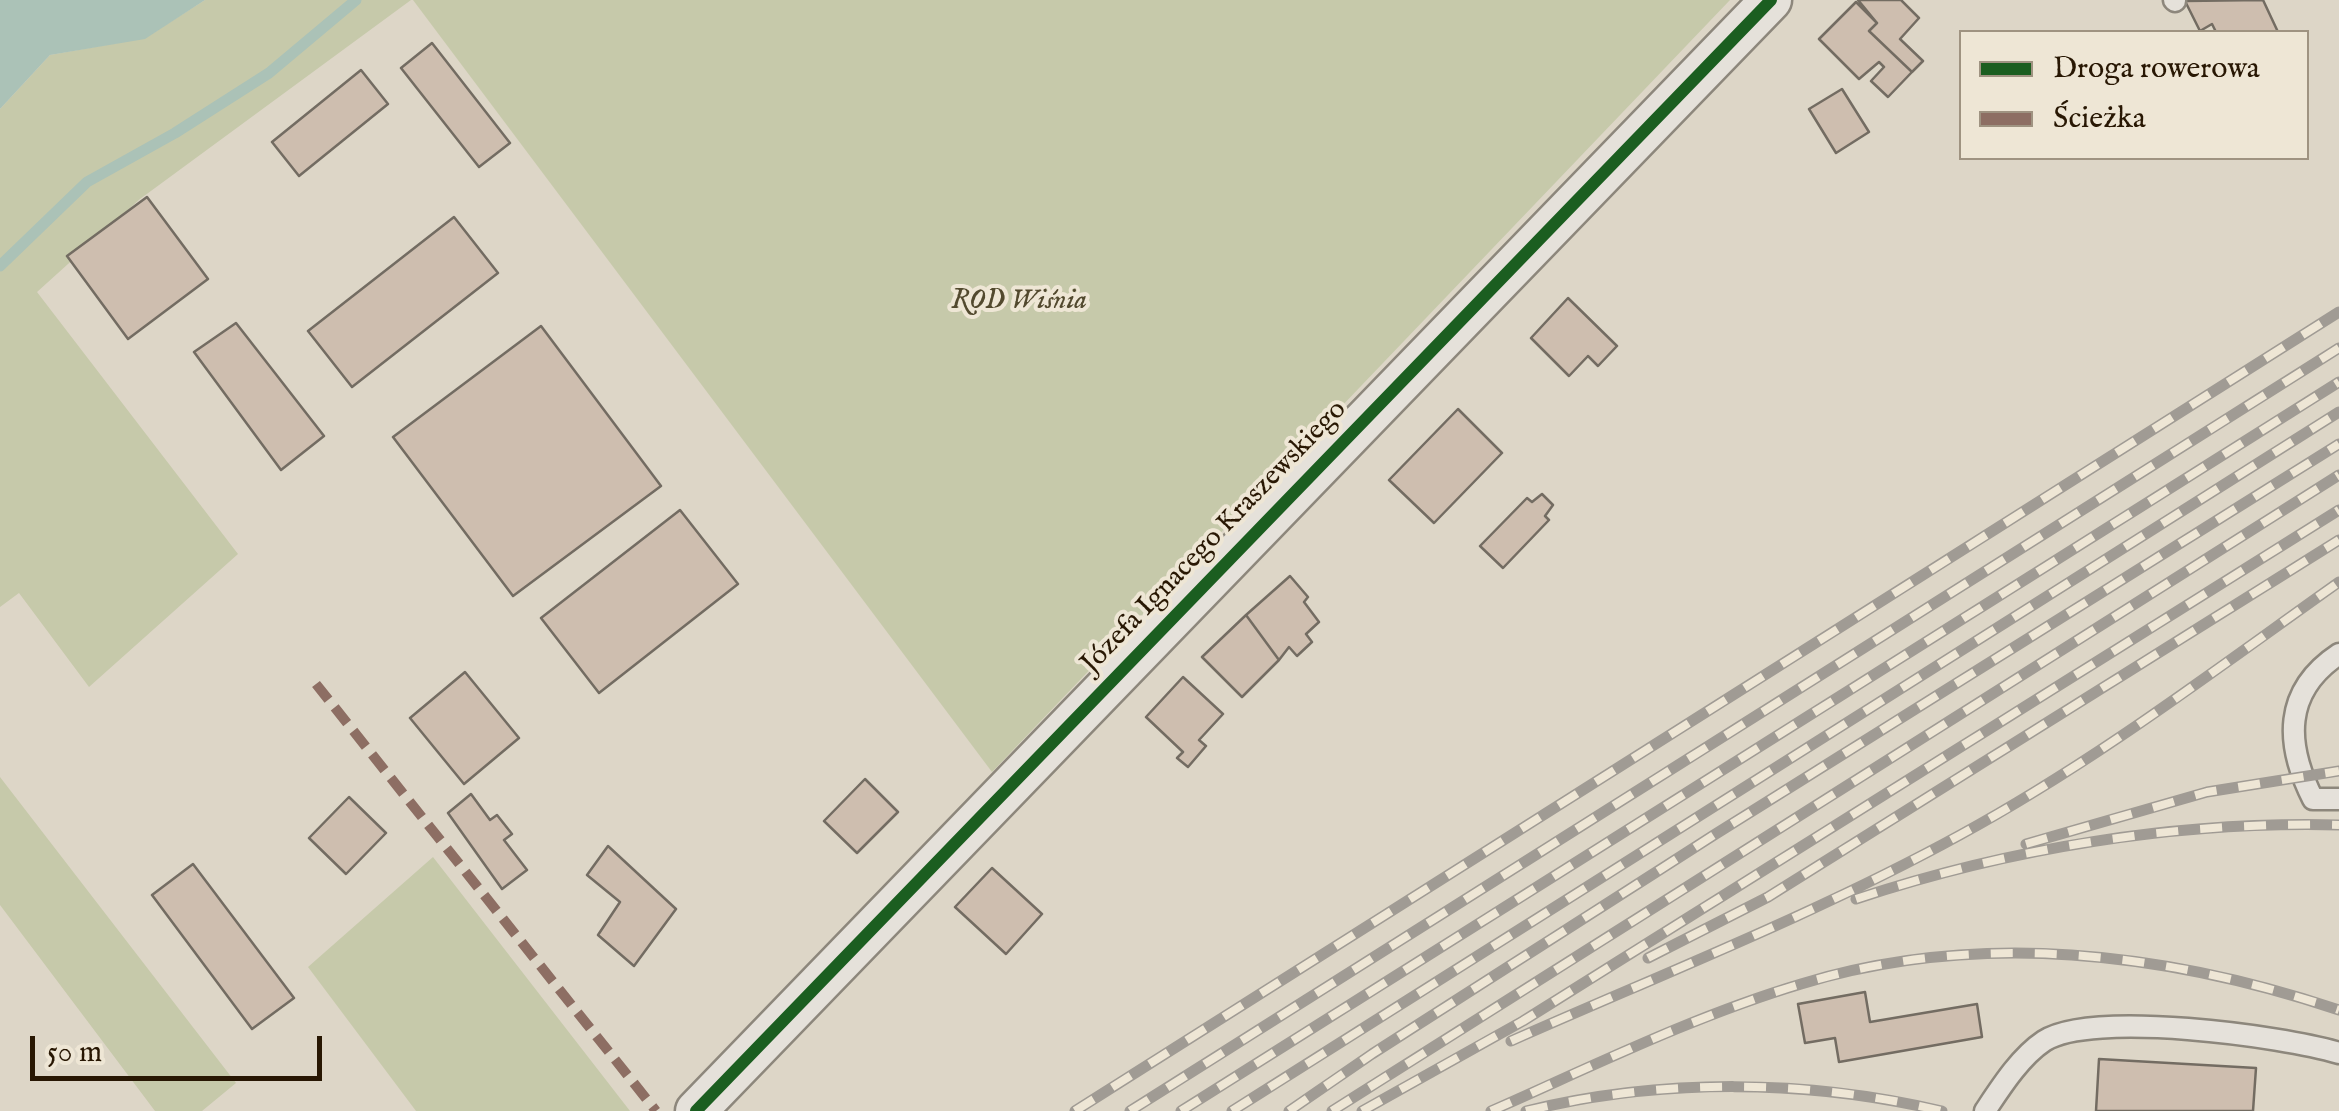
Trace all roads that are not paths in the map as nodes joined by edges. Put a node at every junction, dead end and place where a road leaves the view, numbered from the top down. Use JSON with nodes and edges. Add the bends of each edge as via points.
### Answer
{"nodes":[{"id":1,"x":1770,"y":0,"type":"edge"},
{"id":2,"x":2339,"y":654,"type":"edge"},
{"id":3,"x":2339,"y":799,"type":"edge"},
{"id":4,"x":2339,"y":1053,"type":"edge"},
{"id":5,"x":696,"y":1111,"type":"edge"},
{"id":6,"x":1985,"y":1111,"type":"edge"}],
"edges":[{"from":1,"to":5,"type":"street","name":"Józefa Ignacego Kraszewskiego"},
{"from":2,"to":3,"type":"lane","via":[[2308,681],[2292,730],[2312,799]]},
{"from":4,"to":6,"type":"lane","via":[[2219,1031],[2093,1026],[2045,1040]]}]}
